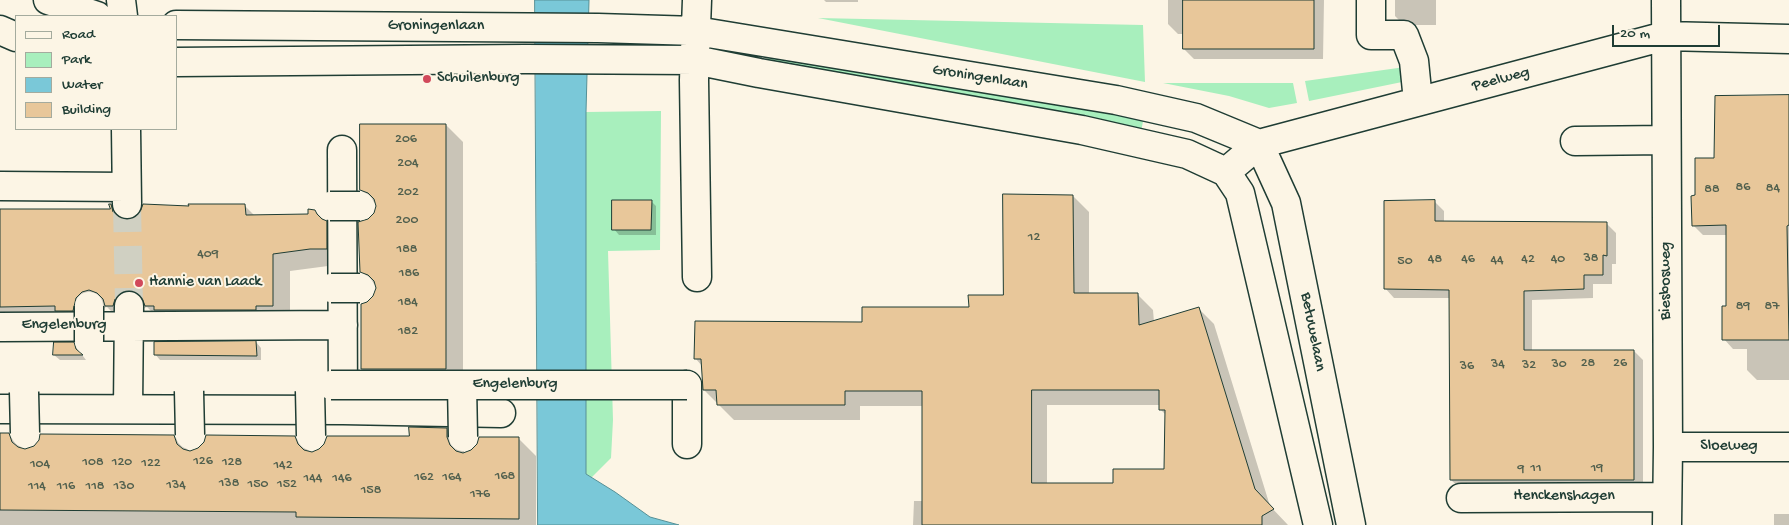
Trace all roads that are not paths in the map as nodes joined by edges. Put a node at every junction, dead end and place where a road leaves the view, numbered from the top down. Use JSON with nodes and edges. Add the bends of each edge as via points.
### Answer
{"nodes":[{"id":1,"x":48,"y":0,"type":"edge"},
{"id":2,"x":121,"y":0,"type":"edge"},
{"id":3,"x":697,"y":0,"type":"edge"},
{"id":4,"x":1371,"y":0,"type":"edge"},
{"id":5,"x":1666,"y":0,"type":"edge"},
{"id":6,"x":95,"y":15,"type":"edge"},
{"id":7,"x":123,"y":15,"type":"edge"},
{"id":8,"x":178,"y":25,"type":"edge"},
{"id":9,"x":0,"y":30,"type":"edge"},
{"id":10,"x":696,"y":30,"type":"junction"},
{"id":11,"x":1665,"y":36,"type":"junction"},
{"id":12,"x":15,"y":37,"type":"edge"},
{"id":13,"x":1789,"y":39,"type":"edge"},
{"id":14,"x":695,"y":60,"type":"junction"},
{"id":15,"x":178,"y":62,"type":"edge"},
{"id":16,"x":1418,"y":101,"type":"junction"},
{"id":17,"x":126,"y":130,"type":"edge"},
{"id":18,"x":1666,"y":140,"type":"junction"},
{"id":19,"x":1575,"y":141,"type":"dead end"},
{"id":20,"x":1259,"y":144,"type":"junction"},
{"id":21,"x":342,"y":150,"type":"dead end"},
{"id":22,"x":1226,"y":172,"type":"junction"},
{"id":23,"x":0,"y":186,"type":"edge"},
{"id":24,"x":330,"y":206,"type":"dead end"},
{"id":25,"x":360,"y":206,"type":"dead end"},
{"id":26,"x":697,"y":277,"type":"dead end"},
{"id":27,"x":330,"y":288,"type":"dead end"},
{"id":28,"x":360,"y":288,"type":"dead end"},
{"id":29,"x":89,"y":306,"type":"dead end"},
{"id":30,"x":129,"y":316,"type":"junction"},
{"id":31,"x":343,"y":325,"type":"junction"},
{"id":32,"x":0,"y":326,"type":"edge"},
{"id":33,"x":90,"y":341,"type":"dead end"},
{"id":34,"x":462,"y":385,"type":"junction"},
{"id":35,"x":189,"y":391,"type":"dead end"},
{"id":36,"x":24,"y":392,"type":"dead end"},
{"id":37,"x":0,"y":409,"type":"edge"},
{"id":38,"x":128,"y":409,"type":"junction"},
{"id":39,"x":343,"y":410,"type":"junction"},
{"id":40,"x":501,"y":412,"type":"dead end"},
{"id":41,"x":25,"y":434,"type":"dead end"},
{"id":42,"x":190,"y":435,"type":"dead end"},
{"id":43,"x":310,"y":436,"type":"dead end"},
{"id":44,"x":463,"y":437,"type":"dead end"},
{"id":45,"x":687,"y":444,"type":"dead end"},
{"id":46,"x":1668,"y":447,"type":"junction"},
{"id":47,"x":1789,"y":447,"type":"edge"},
{"id":48,"x":1667,"y":497,"type":"junction"},
{"id":49,"x":1461,"y":498,"type":"dead end"},
{"id":50,"x":1318,"y":525,"type":"edge"},
{"id":51,"x":1351,"y":525,"type":"edge"},
{"id":52,"x":1667,"y":525,"type":"edge"}],
"edges":[{"from":1,"to":6,"type":"street"},
{"from":2,"to":7,"type":"street"},
{"from":3,"to":10,"type":"street"},
{"from":4,"to":16,"type":"street","via":[[1371,35],[1404,35],[1414,61]]},
{"from":5,"to":11,"type":"street","name":"Biesbosweg"},
{"from":8,"to":10,"type":"street","name":"Groningenlaan"},
{"from":9,"to":12,"type":"street"},
{"from":10,"to":14,"type":"street"},
{"from":10,"to":20,"type":"street","name":"Groningenlaan","via":[[1116,100],[1196,118]]},
{"from":11,"to":13,"type":"street","name":"Peelweg"},
{"from":11,"to":16,"type":"street","name":"Peelweg"},
{"from":11,"to":18,"type":"street","name":"Biesbosweg"},
{"from":14,"to":15,"type":"street","name":"Groningenlaan"},
{"from":14,"to":22,"type":"street","name":"Groningenlaan","via":[[1082,130],[1187,154]]},
{"from":14,"to":26,"type":"street"},
{"from":16,"to":20,"type":"street","name":"Peelweg"},
{"from":17,"to":23,"type":"street","via":[[126,195]]},
{"from":18,"to":19,"type":"street"},
{"from":18,"to":46,"type":"street","name":"Biesbosweg"},
{"from":20,"to":22,"type":"street","name":"Peelweg"},
{"from":20,"to":51,"type":"street","name":"Betuwelaan","via":[[1286,203]]},
{"from":21,"to":31,"type":"street"},
{"from":22,"to":50,"type":"street","via":[[1240,193]]},
{"from":24,"to":25,"type":"street","bridge":true},
{"from":27,"to":28,"type":"street","bridge":true},
{"from":29,"to":33,"type":"street","bridge":true},
{"from":30,"to":31,"type":"street","name":"Engelenburg"},
{"from":30,"to":32,"type":"street","name":"Engelenburg"},
{"from":30,"to":38,"type":"street","name":"Engelenburg"},
{"from":31,"to":39,"type":"street"},
{"from":34,"to":43,"type":"street","name":"Engelenburg","bridge":true,"via":[[320,388]]},
{"from":34,"to":44,"type":"street","bridge":true},
{"from":34,"to":45,"type":"street","name":"Engelenburg","bridge":true,"via":[[687,385]]},
{"from":35,"to":42,"type":"street","bridge":true},
{"from":36,"to":41,"type":"street","bridge":true},
{"from":37,"to":38,"type":"street","name":"Engelenburg"},
{"from":38,"to":39,"type":"street","name":"Engelenburg"},
{"from":39,"to":40,"type":"street","name":"Engelenburg"},
{"from":46,"to":47,"type":"street","name":"Sloeweg"},
{"from":46,"to":48,"type":"street","name":"Biesbosweg"},
{"from":48,"to":49,"type":"street","name":"Henckenshagen"},
{"from":48,"to":52,"type":"street","name":"Biesbosweg"}]}
